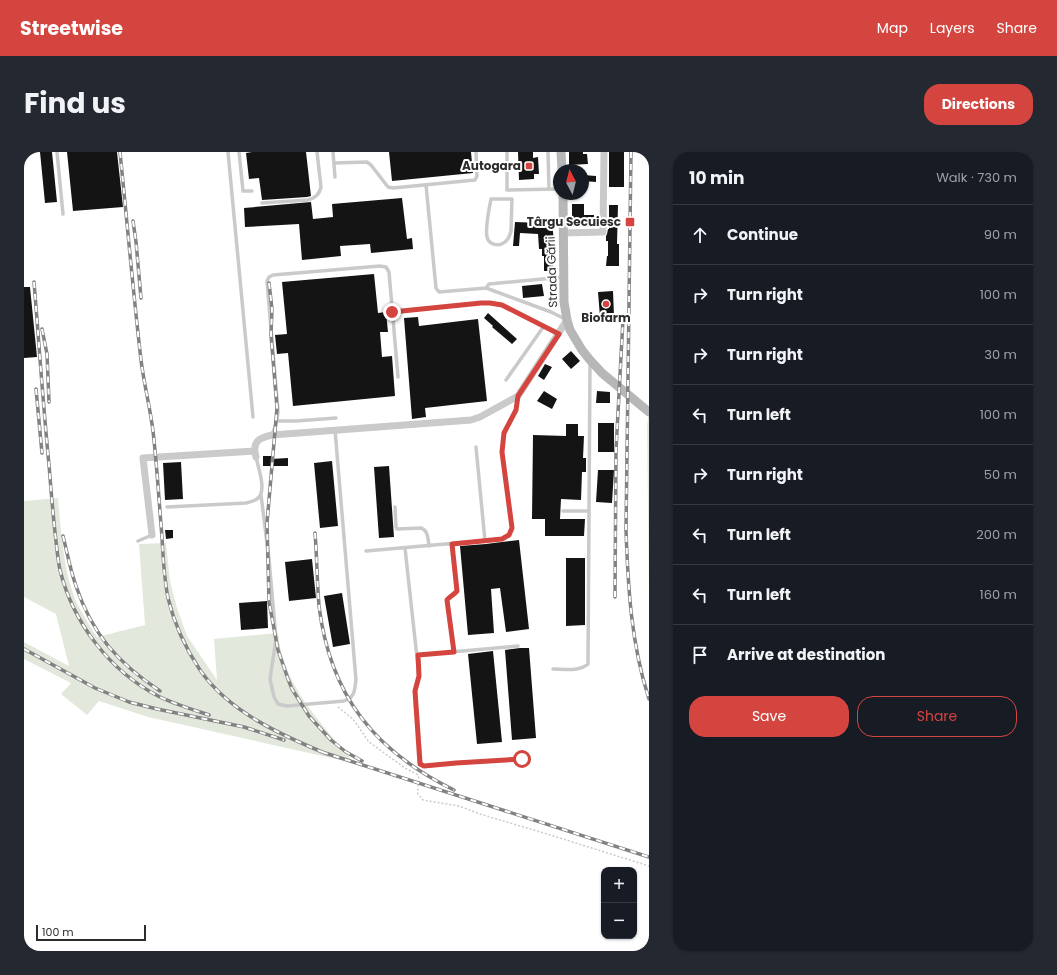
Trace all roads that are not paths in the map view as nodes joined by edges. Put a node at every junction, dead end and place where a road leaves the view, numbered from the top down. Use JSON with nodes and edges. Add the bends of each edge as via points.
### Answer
{"nodes":[{"id":1,"x":57,"y":152,"type":"edge"},
{"id":2,"x":228,"y":152,"type":"edge"},
{"id":3,"x":239,"y":152,"type":"edge"},
{"id":4,"x":317,"y":152,"type":"edge"},
{"id":5,"x":333,"y":152,"type":"edge"},
{"id":6,"x":476,"y":152,"type":"edge"},
{"id":7,"x":507,"y":152,"type":"edge"},
{"id":8,"x":548,"y":152,"type":"edge"},
{"id":9,"x":561,"y":152,"type":"edge"},
{"id":10,"x":604,"y":152,"type":"edge"},
{"id":11,"x":334,"y":163,"type":"junction"},
{"id":12,"x":562,"y":164,"type":"edge"},
{"id":13,"x":335,"y":177,"type":"dead end"},
{"id":14,"x":426,"y":185,"type":"junction"},
{"id":15,"x":549,"y":189,"type":"junction"},
{"id":16,"x":553,"y":189,"type":"edge"},
{"id":17,"x":507,"y":190,"type":"junction"},
{"id":18,"x":252,"y":191,"type":"dead end"},
{"id":19,"x":507,"y":199,"type":"junction"},
{"id":20,"x":562,"y":200,"type":"edge"},
{"id":21,"x":262,"y":202,"type":"dead end"},
{"id":22,"x":63,"y":214,"type":"dead end"},
{"id":23,"x":563,"y":233,"type":"junction"},
{"id":24,"x":564,"y":277,"type":"junction"},
{"id":25,"x":486,"y":288,"type":"junction"},
{"id":26,"x":392,"y":312,"type":"junction"},
{"id":27,"x":567,"y":320,"type":"junction"},
{"id":28,"x":544,"y":326,"type":"junction"},
{"id":29,"x":559,"y":334,"type":"junction"},
{"id":30,"x":590,"y":360,"type":"junction"},
{"id":31,"x":398,"y":377,"type":"dead end"},
{"id":32,"x":506,"y":380,"type":"dead end"},
{"id":33,"x":518,"y":396,"type":"junction"},
{"id":34,"x":649,"y":412,"type":"edge"},
{"id":35,"x":253,"y":417,"type":"dead end"},
{"id":36,"x":336,"y":418,"type":"dead end"},
{"id":37,"x":277,"y":421,"type":"junction"},
{"id":38,"x":336,"y":430,"type":"junction"},
{"id":39,"x":272,"y":435,"type":"junction"},
{"id":40,"x":476,"y":447,"type":"dead end"},
{"id":41,"x":255,"y":454,"type":"junction"},
{"id":42,"x":261,"y":495,"type":"junction"},
{"id":43,"x":168,"y":507,"type":"dead end"},
{"id":44,"x":395,"y":507,"type":"dead end"},
{"id":45,"x":563,"y":511,"type":"dead end"},
{"id":46,"x":589,"y":511,"type":"junction"},
{"id":47,"x":152,"y":535,"type":"joint"},
{"id":48,"x":485,"y":540,"type":"junction"},
{"id":49,"x":138,"y":541,"type":"dead end"},
{"id":50,"x":452,"y":544,"type":"junction"},
{"id":51,"x":429,"y":546,"type":"junction"},
{"id":52,"x":404,"y":548,"type":"junction"},
{"id":53,"x":366,"y":551,"type":"dead end"},
{"id":54,"x":518,"y":646,"type":"dead end"},
{"id":55,"x":454,"y":652,"type":"junction"},
{"id":56,"x":418,"y":655,"type":"junction"},
{"id":57,"x":553,"y":669,"type":"dead end"},
{"id":58,"x":522,"y":759,"type":"dead end"}],
"edges":[{"from":1,"to":22,"type":"lane"},
{"from":2,"to":35,"type":"lane"},
{"from":3,"to":18,"type":"lane","via":[[243,191]]},
{"from":4,"to":21,"type":"lane","via":[[320,187],[317,195],[308,200]]},
{"from":5,"to":11,"type":"lane"},
{"from":6,"to":14,"type":"lane","via":[[475,180]]},
{"from":7,"to":17,"type":"lane"},
{"from":8,"to":15,"type":"lane"},
{"from":9,"to":12,"type":"main road"},
{"from":10,"to":23,"type":"street","via":[[603,232]]},
{"from":11,"to":13,"type":"lane"},
{"from":11,"to":14,"type":"lane","via":[[367,162],[388,187]]},
{"from":14,"to":25,"type":"lane","via":[[437,290],[441,293]]},
{"from":15,"to":16,"type":"lane"},
{"from":15,"to":17,"type":"lane"},
{"from":17,"to":19,"type":"lane"},
{"from":19,"to":19,"type":"lane","via":[[512,199],[510,235],[503,243],[494,245],[487,236],[491,199]]},
{"from":20,"to":23,"type":"main road","name":"Strada Gării"},
{"from":23,"to":24,"type":"main road","name":"Strada Gării"},
{"from":24,"to":25,"type":"lane","via":[[489,284]]},
{"from":24,"to":27,"type":"main road","name":"Strada Gării"},
{"from":25,"to":27,"type":"lane"},
{"from":26,"to":28,"type":"lane","via":[[490,303],[508,308]]},
{"from":26,"to":31,"type":"lane"},
{"from":26,"to":37,"type":"lane","via":[[386,267],[269,277],[267,281]]},
{"from":27,"to":29,"type":"street"},
{"from":27,"to":30,"type":"main road","name":"Strada Gării","via":[[575,340]]},
{"from":28,"to":29,"type":"lane"},
{"from":28,"to":32,"type":"lane"},
{"from":29,"to":33,"type":"street"},
{"from":30,"to":34,"type":"main road","name":"Strada Gării"},
{"from":30,"to":46,"type":"lane"},
{"from":33,"to":38,"type":"street","via":[[471,420]]},
{"from":33,"to":48,"type":"lane","via":[[516,410],[504,433],[502,452],[512,528],[509,535],[502,539]]},
{"from":36,"to":37,"type":"lane"},
{"from":37,"to":39,"type":"lane"},
{"from":38,"to":39,"type":"street"},
{"from":38,"to":42,"type":"lane","via":[[356,680],[354,694],[350,699],[287,706],[278,704],[274,697],[270,679],[276,639]]},
{"from":39,"to":41,"type":"street","via":[[260,439],[255,445]]},
{"from":40,"to":48,"type":"lane"},
{"from":41,"to":42,"type":"lane","via":[[262,481]]},
{"from":41,"to":47,"type":"street","via":[[143,458]]},
{"from":42,"to":43,"type":"lane","via":[[246,503]]},
{"from":44,"to":51,"type":"lane","via":[[397,529],[424,529]]},
{"from":45,"to":46,"type":"lane"},
{"from":46,"to":57,"type":"lane","via":[[588,664],[580,669]]},
{"from":47,"to":49,"type":"lane"},
{"from":48,"to":50,"type":"lane"},
{"from":50,"to":51,"type":"lane"},
{"from":50,"to":55,"type":"lane","via":[[457,591],[447,600]]},
{"from":51,"to":52,"type":"lane"},
{"from":52,"to":53,"type":"lane"},
{"from":52,"to":56,"type":"lane"},
{"from":54,"to":55,"type":"lane"},
{"from":55,"to":56,"type":"lane"},
{"from":56,"to":58,"type":"lane","via":[[419,676],[415,691],[420,764],[424,766]]}]}
